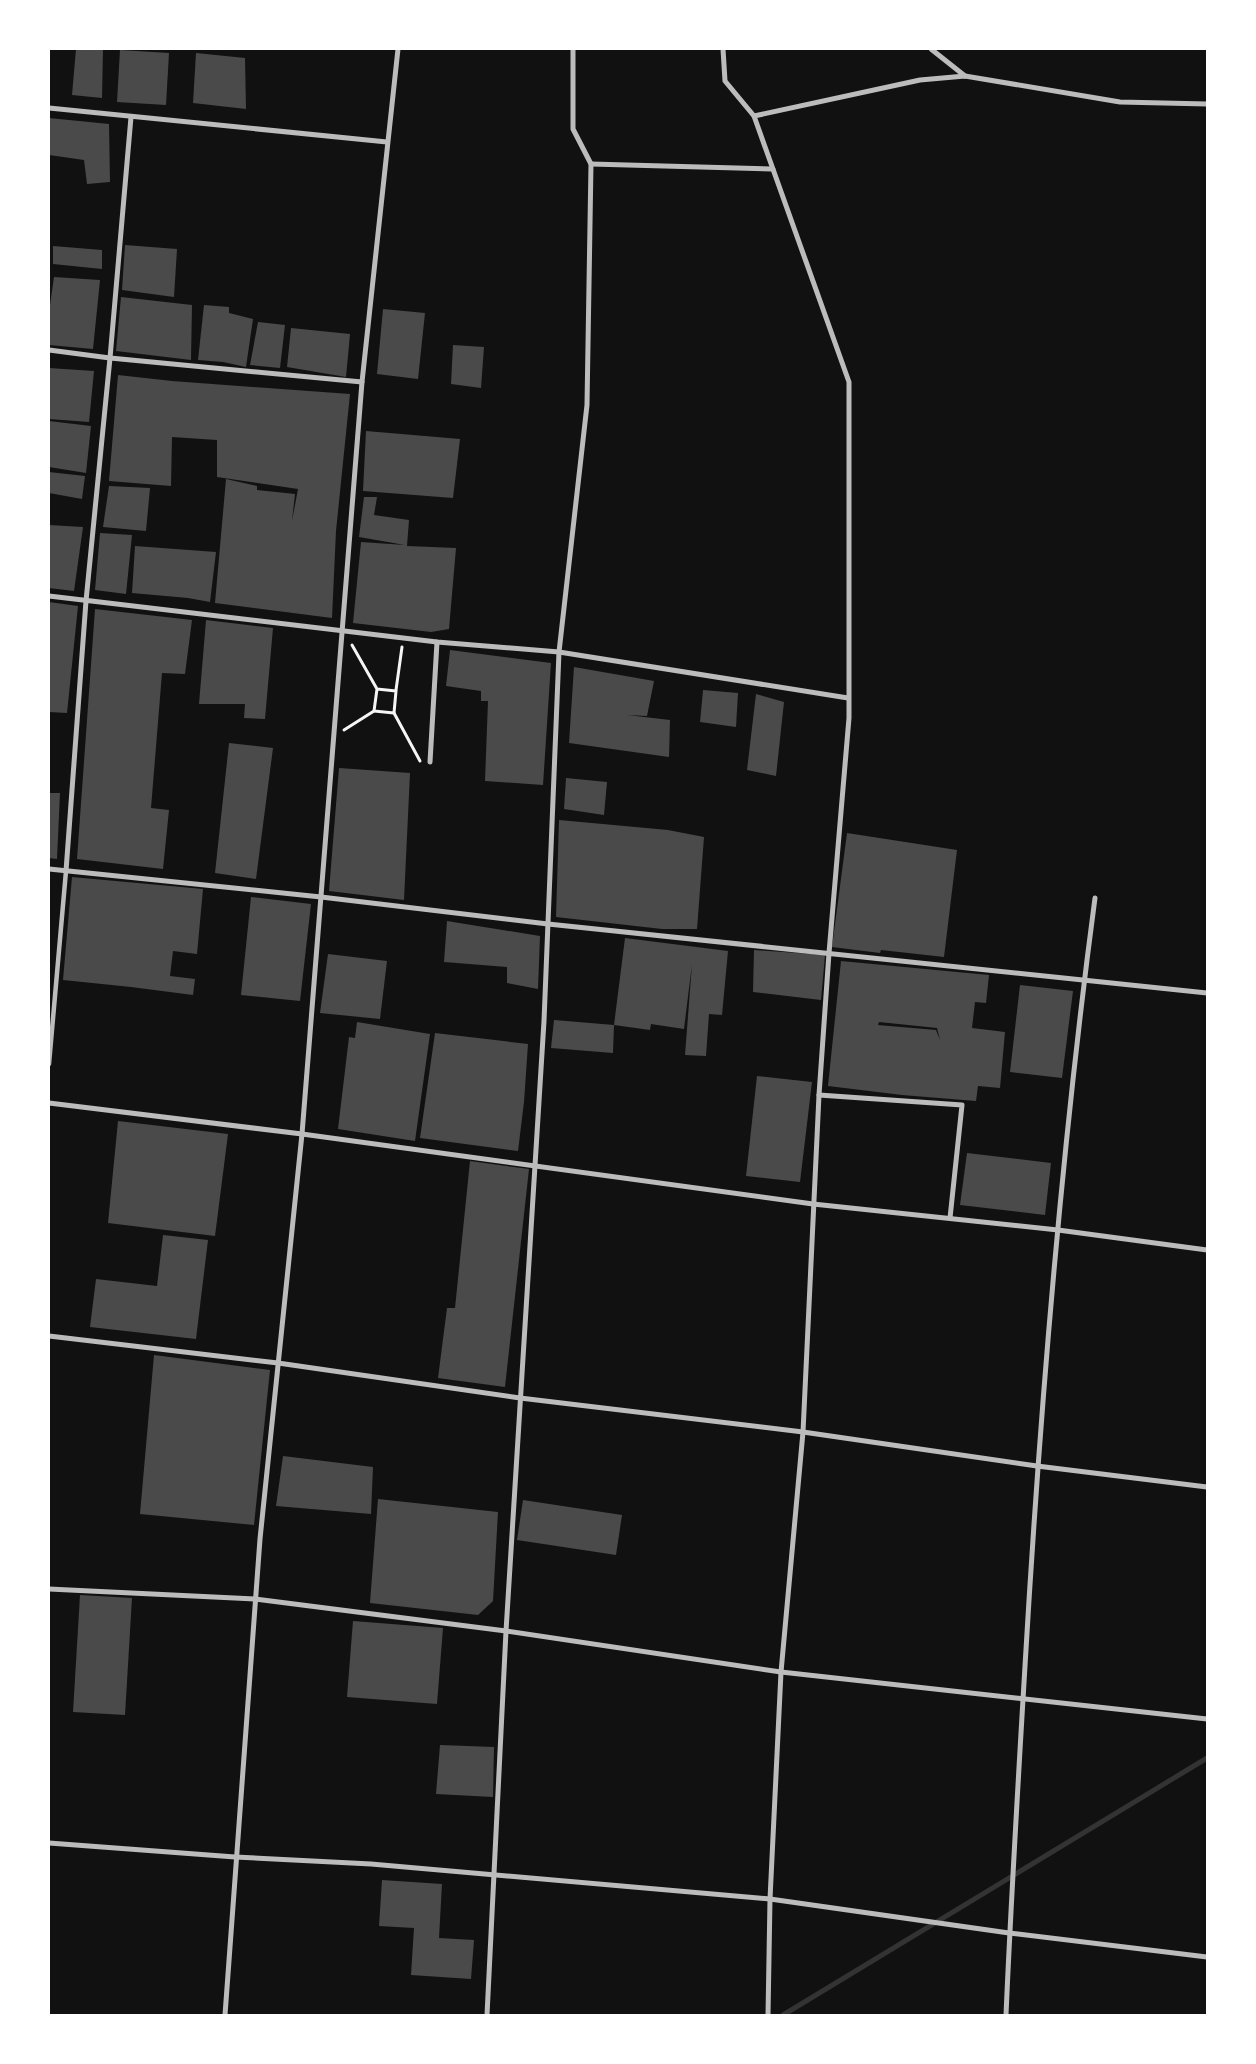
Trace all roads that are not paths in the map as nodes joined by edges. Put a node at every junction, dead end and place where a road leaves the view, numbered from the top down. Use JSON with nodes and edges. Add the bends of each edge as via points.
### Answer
{"nodes":[{"id":1,"x":398,"y":49,"type":"edge"},
{"id":2,"x":572,"y":49,"type":"edge"},
{"id":3,"x":723,"y":49,"type":"edge"},
{"id":4,"x":931,"y":49,"type":"edge"},
{"id":5,"x":966,"y":76,"type":"junction"},
{"id":6,"x":1207,"y":104,"type":"edge"},
{"id":7,"x":49,"y":108,"type":"edge"},
{"id":8,"x":131,"y":116,"type":"junction"},
{"id":9,"x":754,"y":116,"type":"junction"},
{"id":10,"x":388,"y":142,"type":"junction"},
{"id":11,"x":590,"y":164,"type":"junction"},
{"id":12,"x":773,"y":169,"type":"junction"},
{"id":13,"x":49,"y":350,"type":"edge"},
{"id":14,"x":110,"y":358,"type":"junction"},
{"id":15,"x":362,"y":382,"type":"junction"},
{"id":16,"x":49,"y":596,"type":"edge"},
{"id":17,"x":86,"y":601,"type":"junction"},
{"id":18,"x":343,"y":630,"type":"junction"},
{"id":19,"x":437,"y":642,"type":"junction"},
{"id":20,"x":559,"y":652,"type":"junction"},
{"id":21,"x":848,"y":698,"type":"junction"},
{"id":22,"x":430,"y":762,"type":"dead end"},
{"id":23,"x":49,"y":869,"type":"edge"},
{"id":24,"x":66,"y":871,"type":"junction"},
{"id":25,"x":321,"y":898,"type":"junction"},
{"id":26,"x":1094,"y":898,"type":"dead end"},
{"id":27,"x":548,"y":924,"type":"junction"},
{"id":28,"x":829,"y":953,"type":"junction"},
{"id":29,"x":1084,"y":980,"type":"junction"},
{"id":30,"x":1207,"y":993,"type":"edge"},
{"id":31,"x":49,"y":1064,"type":"edge"},
{"id":32,"x":819,"y":1095,"type":"junction"},
{"id":33,"x":49,"y":1103,"type":"edge"},
{"id":34,"x":302,"y":1134,"type":"junction"},
{"id":35,"x":535,"y":1167,"type":"junction"},
{"id":36,"x":813,"y":1204,"type":"junction"},
{"id":37,"x":950,"y":1218,"type":"junction"},
{"id":38,"x":1058,"y":1230,"type":"junction"},
{"id":39,"x":1207,"y":1250,"type":"edge"},
{"id":40,"x":49,"y":1336,"type":"edge"},
{"id":41,"x":278,"y":1363,"type":"junction"},
{"id":42,"x":520,"y":1398,"type":"junction"},
{"id":43,"x":803,"y":1432,"type":"junction"},
{"id":44,"x":1037,"y":1466,"type":"junction"},
{"id":45,"x":1207,"y":1487,"type":"edge"},
{"id":46,"x":49,"y":1589,"type":"edge"},
{"id":47,"x":255,"y":1599,"type":"junction"},
{"id":48,"x":506,"y":1631,"type":"junction"},
{"id":49,"x":781,"y":1672,"type":"junction"},
{"id":50,"x":1023,"y":1698,"type":"junction"},
{"id":51,"x":1207,"y":1719,"type":"edge"},
{"id":52,"x":49,"y":1843,"type":"edge"},
{"id":53,"x":235,"y":1857,"type":"junction"},
{"id":54,"x":494,"y":1875,"type":"junction"},
{"id":55,"x":770,"y":1899,"type":"junction"},
{"id":56,"x":1009,"y":1933,"type":"junction"},
{"id":57,"x":1207,"y":1957,"type":"edge"},
{"id":58,"x":225,"y":2015,"type":"edge"},
{"id":59,"x":487,"y":2015,"type":"edge"},
{"id":60,"x":768,"y":2015,"type":"edge"},
{"id":61,"x":1006,"y":2015,"type":"edge"}],
"edges":[{"from":1,"to":10,"type":"street"},
{"from":2,"to":11,"type":"street","via":[[573,129]]},
{"from":3,"to":9,"type":"street","via":[[725,81]]},
{"from":4,"to":5,"type":"street"},
{"from":5,"to":6,"type":"street","via":[[1120,102]]},
{"from":5,"to":9,"type":"street","via":[[920,80]]},
{"from":7,"to":8,"type":"street"},
{"from":8,"to":10,"type":"street"},
{"from":8,"to":14,"type":"street"},
{"from":9,"to":12,"type":"street"},
{"from":10,"to":15,"type":"street"},
{"from":11,"to":12,"type":"street"},
{"from":11,"to":20,"type":"street","via":[[587,405]]},
{"from":12,"to":21,"type":"street","via":[[848,382]]},
{"from":13,"to":14,"type":"street"},
{"from":14,"to":15,"type":"street"},
{"from":14,"to":17,"type":"street"},
{"from":15,"to":18,"type":"street"},
{"from":16,"to":17,"type":"street"},
{"from":17,"to":18,"type":"street"},
{"from":17,"to":24,"type":"street"},
{"from":18,"to":19,"type":"street"},
{"from":18,"to":25,"type":"street"},
{"from":19,"to":20,"type":"street"},
{"from":19,"to":22,"type":"street"},
{"from":20,"to":21,"type":"street"},
{"from":20,"to":27,"type":"street"},
{"from":21,"to":28,"type":"street"},
{"from":23,"to":24,"type":"street"},
{"from":24,"to":25,"type":"street"},
{"from":24,"to":31,"type":"street"},
{"from":25,"to":27,"type":"street"},
{"from":25,"to":34,"type":"street"},
{"from":26,"to":29,"type":"street"},
{"from":27,"to":28,"type":"street"},
{"from":27,"to":35,"type":"street"},
{"from":28,"to":29,"type":"street"},
{"from":28,"to":32,"type":"street"},
{"from":29,"to":30,"type":"street"},
{"from":29,"to":38,"type":"street"},
{"from":32,"to":36,"type":"street"},
{"from":32,"to":37,"type":"street","via":[[962,1105]]},
{"from":33,"to":34,"type":"street"},
{"from":34,"to":35,"type":"street"},
{"from":34,"to":41,"type":"street"},
{"from":35,"to":36,"type":"street"},
{"from":35,"to":42,"type":"street"},
{"from":36,"to":37,"type":"street"},
{"from":36,"to":43,"type":"street"},
{"from":37,"to":38,"type":"street"},
{"from":38,"to":39,"type":"street"},
{"from":38,"to":44,"type":"street"},
{"from":40,"to":41,"type":"street"},
{"from":41,"to":42,"type":"street"},
{"from":41,"to":47,"type":"street"},
{"from":42,"to":43,"type":"street"},
{"from":42,"to":48,"type":"street"},
{"from":43,"to":44,"type":"street"},
{"from":43,"to":49,"type":"street"},
{"from":44,"to":45,"type":"street"},
{"from":44,"to":50,"type":"street"},
{"from":46,"to":47,"type":"street"},
{"from":47,"to":48,"type":"street"},
{"from":47,"to":53,"type":"street"},
{"from":48,"to":49,"type":"street"},
{"from":48,"to":54,"type":"street"},
{"from":49,"to":50,"type":"street"},
{"from":49,"to":55,"type":"street"},
{"from":50,"to":51,"type":"street"},
{"from":50,"to":56,"type":"street"},
{"from":52,"to":53,"type":"street"},
{"from":53,"to":54,"type":"street"},
{"from":53,"to":58,"type":"street"},
{"from":54,"to":55,"type":"street"},
{"from":54,"to":59,"type":"street"},
{"from":55,"to":56,"type":"street"},
{"from":55,"to":60,"type":"street"},
{"from":56,"to":57,"type":"street"},
{"from":56,"to":61,"type":"street"}]}
